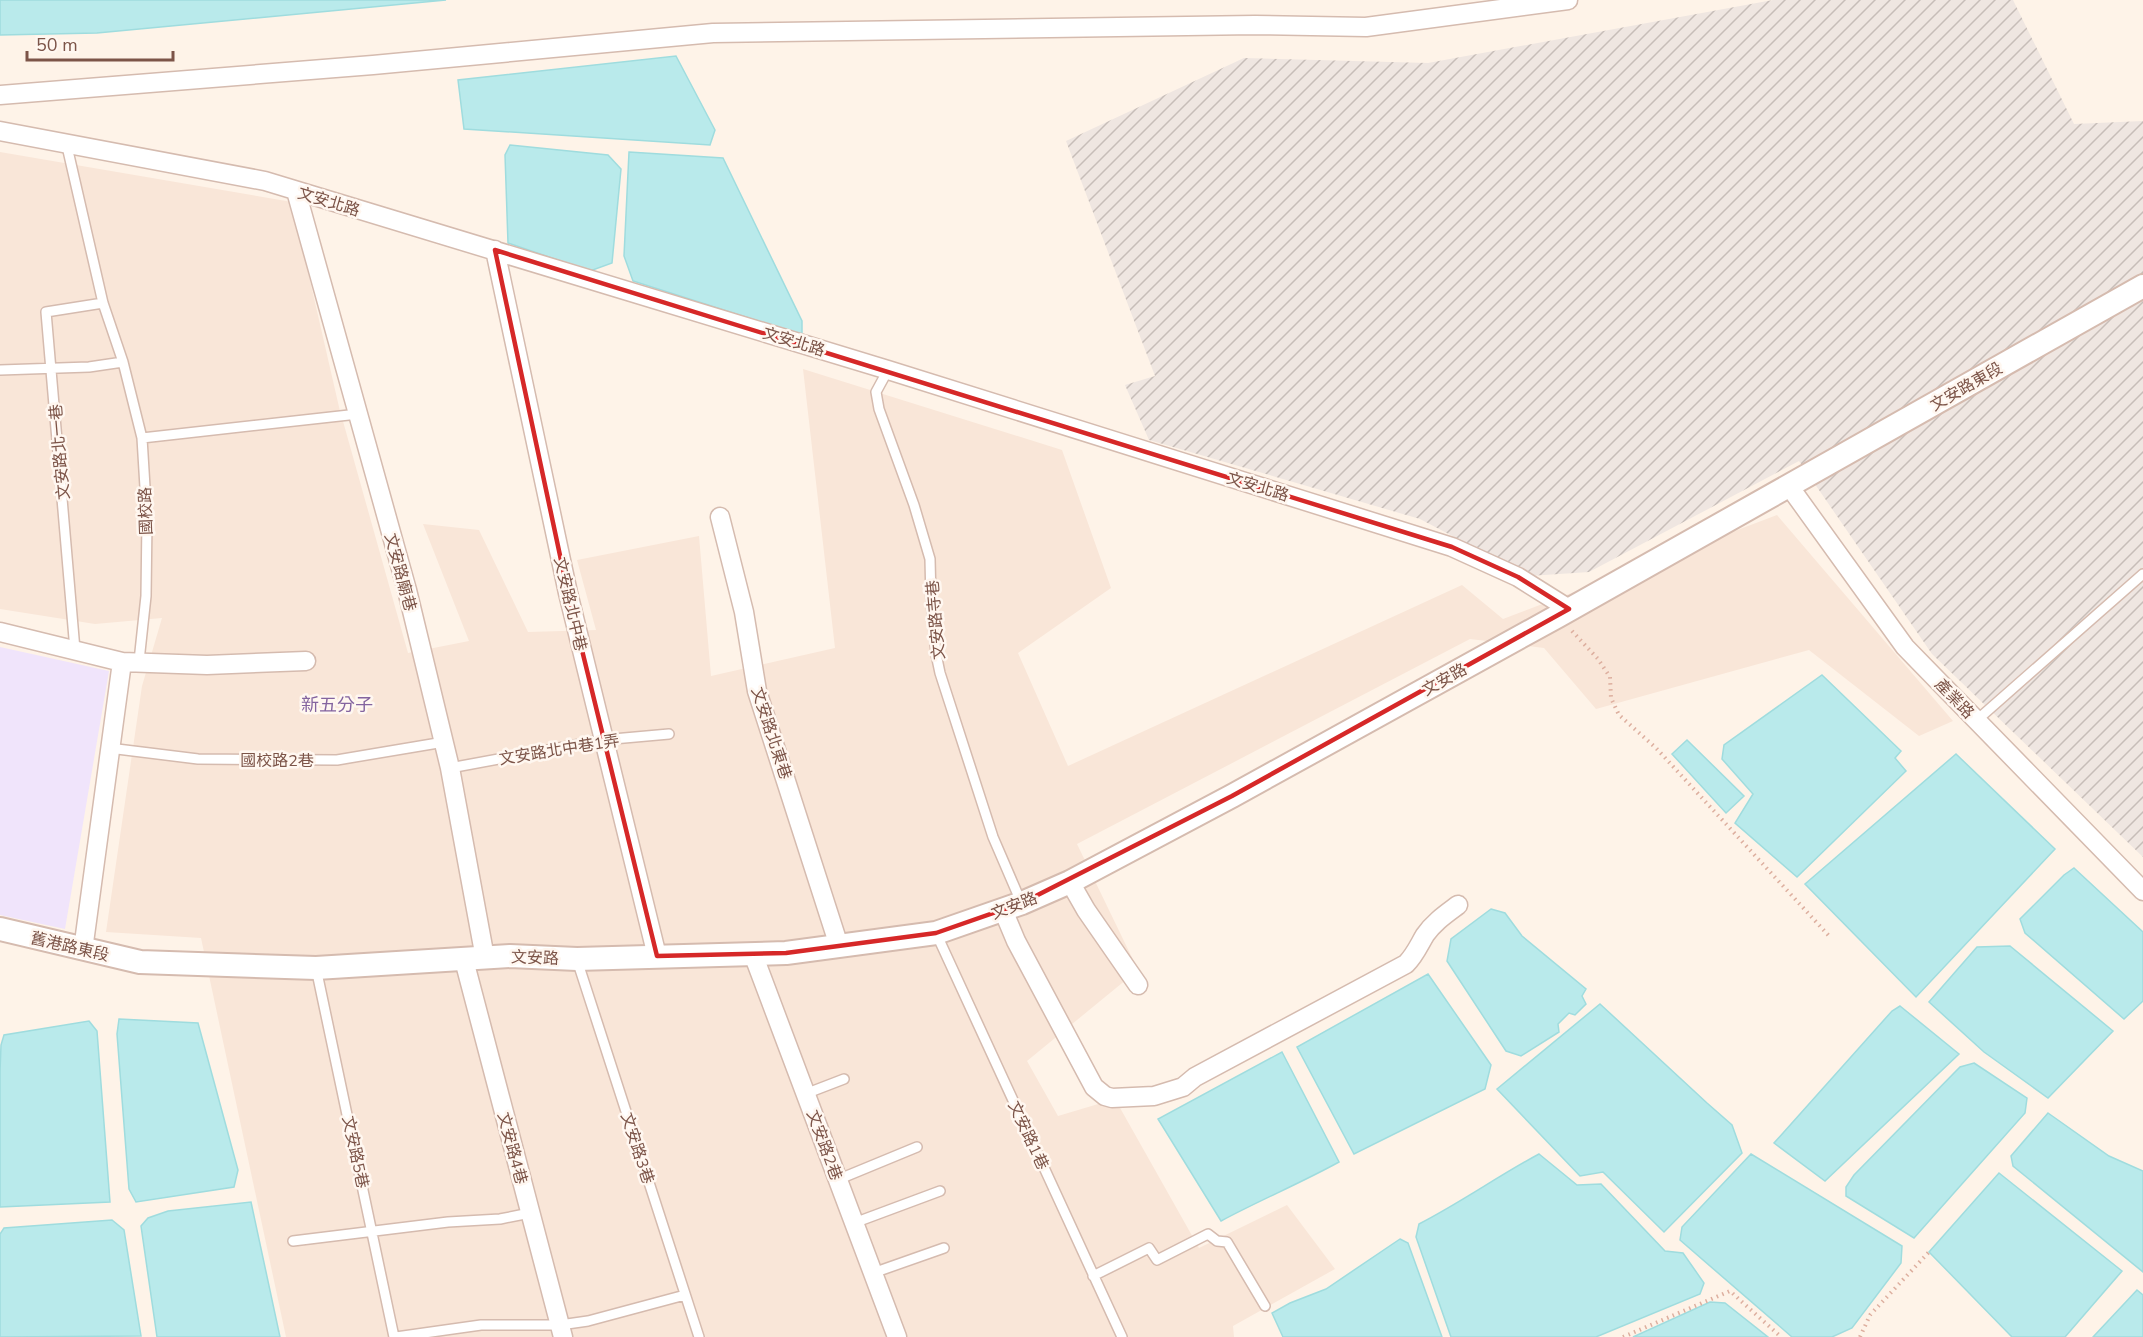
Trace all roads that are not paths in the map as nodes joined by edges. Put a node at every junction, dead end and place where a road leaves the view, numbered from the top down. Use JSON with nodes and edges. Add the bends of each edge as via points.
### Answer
{"nodes":[{"id":1,"x":1568,"y":0,"type":"edge"},
{"id":2,"x":0,"y":95,"type":"edge"},
{"id":3,"x":0,"y":130,"type":"edge"},
{"id":4,"x":66,"y":142,"type":"junction"},
{"id":5,"x":296,"y":191,"type":"junction"},
{"id":6,"x":495,"y":250,"type":"junction"},
{"id":7,"x":2143,"y":286,"type":"edge"},
{"id":8,"x":103,"y":303,"type":"junction"},
{"id":9,"x":123,"y":363,"type":"junction"},
{"id":10,"x":52,"y":368,"type":"junction"},
{"id":11,"x":0,"y":370,"type":"edge"},
{"id":12,"x":888,"y":370,"type":"junction"},
{"id":13,"x":358,"y":414,"type":"junction"},
{"id":14,"x":142,"y":438,"type":"junction"},
{"id":15,"x":1789,"y":486,"type":"junction"},
{"id":16,"x":720,"y":517,"type":"dead end"},
{"id":17,"x":2143,"y":574,"type":"edge"},
{"id":18,"x":1563,"y":613,"type":"junction"},
{"id":19,"x":0,"y":632,"type":"edge"},
{"id":20,"x":75,"y":650,"type":"junction"},
{"id":21,"x":306,"y":661,"type":"dead end"},
{"id":22,"x":130,"y":662,"type":"junction"},
{"id":23,"x":1977,"y":720,"type":"junction"},
{"id":24,"x":669,"y":734,"type":"dead end"},
{"id":25,"x":602,"y":740,"type":"junction"},
{"id":26,"x":444,"y":742,"type":"junction"},
{"id":27,"x":109,"y":748,"type":"junction"},
{"id":28,"x":450,"y":768,"type":"junction"},
{"id":29,"x":1070,"y":882,"type":"junction"},
{"id":30,"x":2143,"y":891,"type":"edge"},
{"id":31,"x":1458,"y":904,"type":"dead end"},
{"id":32,"x":1012,"y":906,"type":"junction"},
{"id":33,"x":0,"y":929,"type":"edge"},
{"id":34,"x":936,"y":933,"type":"junction"},
{"id":35,"x":839,"y":946,"type":"junction"},
{"id":36,"x":83,"y":950,"type":"junction"},
{"id":37,"x":753,"y":954,"type":"junction"},
{"id":38,"x":657,"y":956,"type":"junction"},
{"id":39,"x":577,"y":958,"type":"junction"},
{"id":40,"x":474,"y":959,"type":"junction"},
{"id":41,"x":140,"y":962,"type":"joint"},
{"id":42,"x":316,"y":968,"type":"junction"},
{"id":43,"x":1138,"y":985,"type":"dead end"},
{"id":44,"x":844,"y":1079,"type":"dead end"},
{"id":45,"x":806,"y":1094,"type":"junction"},
{"id":46,"x":917,"y":1147,"type":"dead end"},
{"id":47,"x":837,"y":1180,"type":"junction"},
{"id":48,"x":940,"y":1191,"type":"dead end"},
{"id":49,"x":530,"y":1213,"type":"junction"},
{"id":50,"x":854,"y":1223,"type":"junction"},
{"id":51,"x":372,"y":1231,"type":"junction"},
{"id":52,"x":293,"y":1241,"type":"dead end"},
{"id":53,"x":944,"y":1248,"type":"dead end"},
{"id":54,"x":873,"y":1273,"type":"junction"},
{"id":55,"x":1093,"y":1276,"type":"junction"},
{"id":56,"x":686,"y":1295,"type":"junction"},
{"id":57,"x":1265,"y":1306,"type":"dead end"},
{"id":58,"x":562,"y":1331,"type":"edge"},
{"id":59,"x":892,"y":1336,"type":"edge"},
{"id":60,"x":395,"y":1337,"type":"edge"},
{"id":61,"x":699,"y":1337,"type":"edge"},
{"id":62,"x":1122,"y":1337,"type":"edge"}],
"edges":[{"from":1,"to":2,"type":"street","via":[[1366,27],[1256,25],[713,33]]},
{"from":3,"to":4,"type":"street","name":"文安北路"},
{"from":4,"to":5,"type":"street","name":"文安北路","via":[[265,181]]},
{"from":4,"to":8,"type":"lane","name":"國校路"},
{"from":5,"to":6,"type":"street","name":"文安北路"},
{"from":5,"to":13,"type":"street","name":"文安路廟巷"},
{"from":6,"to":12,"type":"street","name":"文安北路"},
{"from":6,"to":25,"type":"street","name":"文安路北中巷"},
{"from":7,"to":15,"type":"street","name":"文安路東段"},
{"from":8,"to":9,"type":"lane","name":"國校路"},
{"from":8,"to":10,"type":"lane","name":"文安路北一巷","via":[[46,312]]},
{"from":9,"to":10,"type":"lane"},
{"from":9,"to":14,"type":"lane","name":"國校路"},
{"from":10,"to":11,"type":"lane"},
{"from":10,"to":20,"type":"lane","name":"文安路北一巷"},
{"from":12,"to":18,"type":"street","name":"文安北路","via":[[1452,547],[1518,578]]},
{"from":12,"to":32,"type":"lane","name":"文安路寺巷","via":[[876,392],[930,559],[940,673]]},
{"from":13,"to":14,"type":"lane"},
{"from":13,"to":26,"type":"street","name":"文安路廟巷"},
{"from":14,"to":22,"type":"lane","name":"國校路","via":[[146,596]]},
{"from":15,"to":18,"type":"street","name":"文安路"},
{"from":15,"to":23,"type":"street","name":"產業路","via":[[1905,647]]},
{"from":16,"to":35,"type":"street","name":"文安路北東巷","via":[[744,612],[757,691]]},
{"from":17,"to":23,"type":"lane"},
{"from":18,"to":29,"type":"street","name":"文安路"},
{"from":19,"to":20,"type":"street"},
{"from":20,"to":22,"type":"street"},
{"from":21,"to":22,"type":"street","via":[[207,665]]},
{"from":22,"to":27,"type":"street","name":"國校路"},
{"from":23,"to":30,"type":"street","name":"產業路"},
{"from":24,"to":25,"type":"lane","name":"文安路北中巷1弄"},
{"from":25,"to":28,"type":"lane","name":"文安路北中巷1弄"},
{"from":25,"to":38,"type":"street","name":"文安路北中巷"},
{"from":26,"to":27,"type":"lane","name":"國校路2巷","via":[[337,760],[198,759]]},
{"from":26,"to":28,"type":"street","name":"文安路廟巷"},
{"from":27,"to":36,"type":"street","name":"國校路"},
{"from":28,"to":40,"type":"street","name":"文安路廟巷"},
{"from":29,"to":32,"type":"street","name":"文安路"},
{"from":29,"to":43,"type":"street"},
{"from":31,"to":32,"type":"street","via":[[1436,921],[1406,964],[1183,1087],[1154,1096],[1119,1098],[1105,1096],[1094,1087],[1016,941]]},
{"from":32,"to":34,"type":"street","name":"文安路"},
{"from":33,"to":36,"type":"street","name":"舊港路東段"},
{"from":34,"to":35,"type":"street","name":"文安路"},
{"from":34,"to":55,"type":"lane","name":"文安路1巷"},
{"from":35,"to":37,"type":"street","name":"文安路"},
{"from":36,"to":41,"type":"street","name":"舊港路東段"},
{"from":37,"to":38,"type":"street","name":"文安路"},
{"from":37,"to":45,"type":"street","name":"文安路2巷"},
{"from":38,"to":39,"type":"street","name":"文安路"},
{"from":39,"to":40,"type":"street","name":"文安路"},
{"from":39,"to":56,"type":"lane","name":"文安路3巷"},
{"from":40,"to":42,"type":"street","name":"文安路"},
{"from":40,"to":49,"type":"street","name":"文安路4巷"},
{"from":41,"to":42,"type":"street","name":"文安路"},
{"from":42,"to":51,"type":"lane","name":"文安路5巷"},
{"from":44,"to":45,"type":"lane"},
{"from":45,"to":47,"type":"street","name":"文安路2巷"},
{"from":46,"to":47,"type":"lane"},
{"from":47,"to":50,"type":"street","name":"文安路2巷"},
{"from":48,"to":50,"type":"lane"},
{"from":49,"to":51,"type":"lane"},
{"from":49,"to":58,"type":"street","name":"文安路4巷"},
{"from":50,"to":54,"type":"street","name":"文安路2巷"},
{"from":51,"to":52,"type":"lane"},
{"from":51,"to":60,"type":"lane","name":"文安路5巷"},
{"from":53,"to":54,"type":"lane"},
{"from":54,"to":59,"type":"street","name":"文安路2巷"},
{"from":55,"to":57,"type":"lane","via":[[1149,1248],[1156,1260],[1208,1234],[1227,1242]]},
{"from":55,"to":62,"type":"lane","name":"文安路1巷"},
{"from":56,"to":58,"type":"lane"},
{"from":56,"to":61,"type":"lane","name":"文安路3巷"},
{"from":58,"to":60,"type":"lane","via":[[481,1325]]}]}
